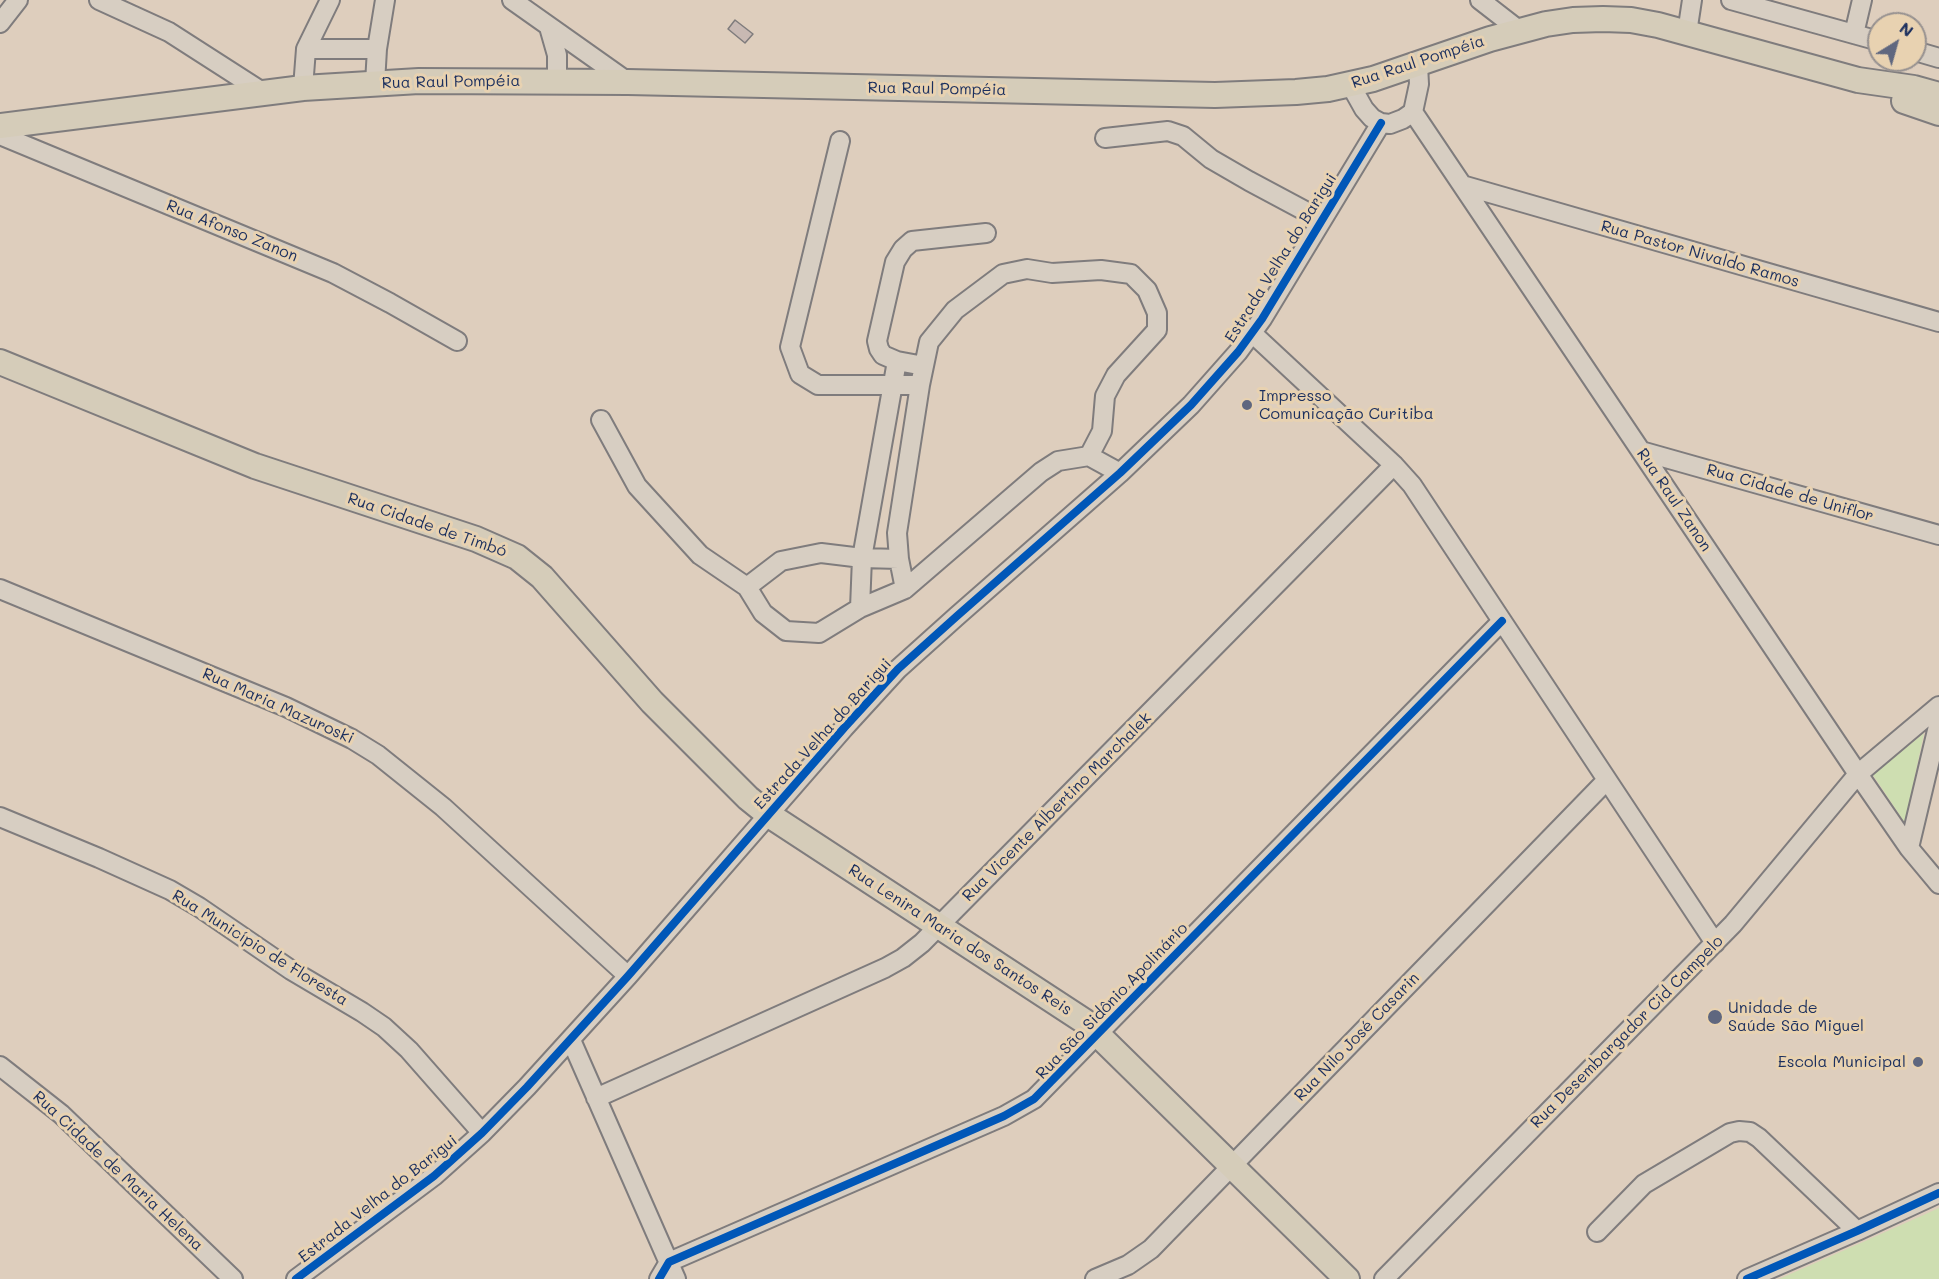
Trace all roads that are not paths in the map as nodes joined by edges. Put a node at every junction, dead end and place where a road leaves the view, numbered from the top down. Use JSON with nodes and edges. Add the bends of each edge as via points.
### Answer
{"nodes":[{"id":1,"x":18,"y":0,"type":"edge"},
{"id":2,"x":99,"y":0,"type":"edge"},
{"id":3,"x":330,"y":0,"type":"edge"},
{"id":4,"x":385,"y":0,"type":"edge"},
{"id":5,"x":512,"y":0,"type":"edge"},
{"id":6,"x":1480,"y":0,"type":"edge"},
{"id":7,"x":1692,"y":0,"type":"edge"},
{"id":8,"x":1731,"y":0,"type":"edge"},
{"id":9,"x":1862,"y":0,"type":"edge"},
{"id":10,"x":0,"y":23,"type":"edge"},
{"id":11,"x":549,"y":27,"type":"junction"},
{"id":12,"x":1520,"y":31,"type":"junction"},
{"id":13,"x":1687,"y":33,"type":"junction"},
{"id":14,"x":1854,"y":34,"type":"junction"},
{"id":15,"x":1867,"y":38,"type":"edge"},
{"id":16,"x":306,"y":49,"type":"junction"},
{"id":17,"x":377,"y":49,"type":"junction"},
{"id":18,"x":1418,"y":65,"type":"junction"},
{"id":19,"x":1858,"y":80,"type":"junction"},
{"id":20,"x":557,"y":81,"type":"junction"},
{"id":21,"x":628,"y":82,"type":"junction"},
{"id":22,"x":375,"y":83,"type":"junction"},
{"id":23,"x":1350,"y":84,"type":"junction"},
{"id":24,"x":303,"y":88,"type":"junction"},
{"id":25,"x":264,"y":93,"type":"junction"},
{"id":26,"x":1939,"y":95,"type":"edge"},
{"id":27,"x":1413,"y":112,"type":"junction"},
{"id":28,"x":1939,"y":113,"type":"edge"},
{"id":29,"x":1381,"y":123,"type":"junction"},
{"id":30,"x":0,"y":126,"type":"edge"},
{"id":31,"x":0,"y":135,"type":"edge"},
{"id":32,"x":1105,"y":138,"type":"dead end"},
{"id":33,"x":840,"y":141,"type":"dead end"},
{"id":34,"x":1462,"y":185,"type":"junction"},
{"id":35,"x":1322,"y":220,"type":"junction"},
{"id":36,"x":986,"y":233,"type":"dead end"},
{"id":37,"x":1939,"y":322,"type":"edge"},
{"id":38,"x":1252,"y":333,"type":"junction"},
{"id":39,"x":457,"y":341,"type":"dead end"},
{"id":40,"x":0,"y":362,"type":"edge"},
{"id":41,"x":897,"y":362,"type":"junction"},
{"id":42,"x":924,"y":366,"type":"junction"},
{"id":43,"x":893,"y":385,"type":"junction"},
{"id":44,"x":920,"y":385,"type":"junction"},
{"id":45,"x":601,"y":420,"type":"dead end"},
{"id":46,"x":1641,"y":451,"type":"junction"},
{"id":47,"x":1089,"y":456,"type":"junction"},
{"id":48,"x":1394,"y":465,"type":"junction"},
{"id":49,"x":1120,"y":474,"type":"junction"},
{"id":50,"x":1939,"y":535,"type":"edge"},
{"id":51,"x":862,"y":558,"type":"junction"},
{"id":52,"x":899,"y":559,"type":"junction"},
{"id":53,"x":747,"y":587,"type":"junction"},
{"id":54,"x":0,"y":589,"type":"edge"},
{"id":55,"x":905,"y":589,"type":"junction"},
{"id":56,"x":860,"y":608,"type":"junction"},
{"id":57,"x":1502,"y":621,"type":"junction"},
{"id":58,"x":1939,"y":706,"type":"edge"},
{"id":59,"x":1939,"y":722,"type":"edge"},
{"id":60,"x":1858,"y":774,"type":"junction"},
{"id":61,"x":1607,"y":780,"type":"junction"},
{"id":62,"x":769,"y":815,"type":"junction"},
{"id":63,"x":0,"y":817,"type":"edge"},
{"id":64,"x":1909,"y":848,"type":"junction"},
{"id":65,"x":1939,"y":884,"type":"edge"},
{"id":66,"x":940,"y":926,"type":"junction"},
{"id":67,"x":1715,"y":943,"type":"junction"},
{"id":68,"x":628,"y":976,"type":"junction"},
{"id":69,"x":1098,"y":1034,"type":"junction"},
{"id":70,"x":571,"y":1040,"type":"junction"},
{"id":71,"x":0,"y":1066,"type":"edge"},
{"id":72,"x":596,"y":1098,"type":"junction"},
{"id":73,"x":482,"y":1133,"type":"junction"},
{"id":74,"x":1232,"y":1166,"type":"junction"},
{"id":75,"x":1939,"y":1193,"type":"edge"},
{"id":76,"x":1857,"y":1231,"type":"junction"},
{"id":77,"x":1597,"y":1232,"type":"dead end"},
{"id":78,"x":669,"y":1262,"type":"junction"},
{"id":79,"x":233,"y":1279,"type":"edge"},
{"id":80,"x":296,"y":1279,"type":"edge"},
{"id":81,"x":659,"y":1279,"type":"edge"},
{"id":82,"x":676,"y":1279,"type":"edge"},
{"id":83,"x":1095,"y":1279,"type":"edge"},
{"id":84,"x":1347,"y":1279,"type":"edge"},
{"id":85,"x":1384,"y":1279,"type":"edge"},
{"id":86,"x":1747,"y":1279,"type":"edge"}],
"edges":[{"from":1,"to":10,"type":"street"},
{"from":2,"to":25,"type":"street","via":[[169,32]]},
{"from":3,"to":16,"type":"street"},
{"from":4,"to":17,"type":"street"},
{"from":5,"to":11,"type":"street"},
{"from":6,"to":12,"type":"street"},
{"from":7,"to":13,"type":"street"},
{"from":8,"to":14,"type":"street"},
{"from":9,"to":14,"type":"street"},
{"from":11,"to":20,"type":"street"},
{"from":11,"to":21,"type":"street"},
{"from":12,"to":13,"type":"main road","name":"Rua Raul Pompéia","via":[[1573,20],[1603,19],[1631,20]]},
{"from":12,"to":18,"type":"main road","name":"Rua Raul Pompéia"},
{"from":13,"to":19,"type":"main road","name":"Rua Raul Pompéia"},
{"from":14,"to":15,"type":"street"},
{"from":16,"to":17,"type":"street"},
{"from":16,"to":24,"type":"street"},
{"from":17,"to":22,"type":"street"},
{"from":18,"to":23,"type":"main road","name":"Rua Raul Pompéia"},
{"from":18,"to":27,"type":"street","via":[[1419,84]]},
{"from":19,"to":26,"type":"main road","name":"Rua Raul Pompéia"},
{"from":19,"to":28,"type":"main road","name":"Rua Raul Pompéia"},
{"from":20,"to":21,"type":"main road","name":"Rua Raul Pompéia"},
{"from":20,"to":22,"type":"main road","name":"Rua Raul Pompéia"},
{"from":21,"to":23,"type":"main road","name":"Rua Raul Pompéia","via":[[1215,95],[1296,92]]},
{"from":22,"to":24,"type":"main road","name":"Rua Raul Pompéia"},
{"from":23,"to":29,"type":"street","via":[[1364,109]]},
{"from":24,"to":25,"type":"main road","name":"Rua Raul Pompéia"},
{"from":25,"to":30,"type":"main road","name":"Rua Raul Pompéia"},
{"from":27,"to":29,"type":"street","via":[[1390,124]]},
{"from":27,"to":34,"type":"street","name":"Rua Raul Zanon"},
{"from":29,"to":35,"type":"street","name":"Estrada Velha do Barigui"},
{"from":31,"to":39,"type":"street","name":"Rua Afonso Zanon","via":[[333,273]]},
{"from":32,"to":35,"type":"street","via":[[1168,131],[1183,136],[1211,159]]},
{"from":33,"to":43,"type":"street","via":[[790,347],[800,374],[818,385]]},
{"from":34,"to":37,"type":"street","name":"Rua Pastor Nivaldo Ramos"},
{"from":34,"to":46,"type":"street","name":"Rua Raul Zanon"},
{"from":35,"to":38,"type":"street","name":"Estrada Velha do Barigui"},
{"from":36,"to":41,"type":"street","via":[[912,241],[903,249],[895,262],[877,341],[883,355]]},
{"from":38,"to":48,"type":"street"},
{"from":38,"to":49,"type":"street","name":"Estrada Velha do Barigui","via":[[1191,405]]},
{"from":40,"to":62,"type":"main road","name":"Rua Cidade de Timbó","via":[[255,466],[476,539],[517,557],[542,577],[717,769]]},
{"from":41,"to":42,"type":"street"},
{"from":41,"to":43,"type":"street"},
{"from":42,"to":44,"type":"street"},
{"from":42,"to":47,"type":"street","via":[[929,342],[955,310],[1003,274],[1027,269],[1131,274],[1147,290],[1157,313],[1157,330],[1116,375],[1105,396],[1102,431]]},
{"from":43,"to":44,"type":"street"},
{"from":43,"to":51,"type":"street"},
{"from":44,"to":52,"type":"street","via":[[897,533]]},
{"from":45,"to":53,"type":"street","via":[[637,486],[700,555]]},
{"from":46,"to":50,"type":"street","name":"Rua Cidade de Uniflor"},
{"from":46,"to":60,"type":"street","name":"Rua Raul Zanon"},
{"from":47,"to":49,"type":"street"},
{"from":47,"to":55,"type":"street","via":[[1058,461],[1041,472]]},
{"from":48,"to":57,"type":"street","via":[[1412,484]]},
{"from":48,"to":66,"type":"street","name":"Rua Vicente Albertino Marchalek"},
{"from":49,"to":62,"type":"street","name":"Estrada Velha do Barigui","via":[[898,669]]},
{"from":51,"to":52,"type":"street"},
{"from":51,"to":53,"type":"street","via":[[821,553],[781,561]]},
{"from":51,"to":56,"type":"street"},
{"from":52,"to":55,"type":"street"},
{"from":53,"to":56,"type":"street","via":[[763,613],[786,631],[819,633]]},
{"from":54,"to":68,"type":"street","name":"Rua Maria Mazuroski","via":[[286,707],[352,739],[408,778],[470,830]]},
{"from":55,"to":56,"type":"street"},
{"from":57,"to":61,"type":"street"},
{"from":57,"to":69,"type":"street","name":"Rua São Sidônio Apolinário"},
{"from":58,"to":60,"type":"street","name":"Rua Desembargador Cid Campelo"},
{"from":59,"to":64,"type":"street"},
{"from":60,"to":64,"type":"street","name":"Rua Raul Zanon"},
{"from":60,"to":67,"type":"street","name":"Rua Desembargador Cid Campelo"},
{"from":61,"to":67,"type":"street"},
{"from":61,"to":74,"type":"street","name":"Rua Nilo José Casarin"},
{"from":62,"to":66,"type":"main road","name":"Rua Lenira Maria dos Santos Reis"},
{"from":62,"to":68,"type":"street","name":"Estrada Velha do Barigui"},
{"from":63,"to":73,"type":"street","name":"Rua Município de Floresta","via":[[170,890],[362,1012],[409,1050]]},
{"from":64,"to":65,"type":"street","name":"Rua Raul Zanon"},
{"from":66,"to":69,"type":"main road","name":"Rua Lenira Maria dos Santos Reis","via":[[1073,1012]]},
{"from":66,"to":72,"type":"street","name":"Rua Vicente Albertino Marchalek","via":[[885,968]]},
{"from":67,"to":85,"type":"street","name":"Rua Desembargador Cid Campelo"},
{"from":68,"to":70,"type":"street","name":"Estrada Velha do Barigui"},
{"from":69,"to":74,"type":"main road","name":"Rua Lenira Maria dos Santos Reis"},
{"from":69,"to":78,"type":"street","name":"Rua São Sidônio Apolinário","via":[[1049,1086],[1018,1109]]},
{"from":70,"to":72,"type":"street"},
{"from":70,"to":73,"type":"street","name":"Estrada Velha do Barigui"},
{"from":71,"to":79,"type":"street","name":"Rua Cidade de Maria Helena","via":[[61,1114]]},
{"from":72,"to":78,"type":"street"},
{"from":73,"to":80,"type":"street","name":"Estrada Velha do Barigui","via":[[427,1182]]},
{"from":74,"to":83,"type":"street","name":"Rua Nilo José Casarin","via":[[1151,1249],[1128,1265]]},
{"from":74,"to":84,"type":"main road","name":"Rua Lenira Maria dos Santos Reis"},
{"from":75,"to":76,"type":"street"},
{"from":76,"to":77,"type":"street","via":[[1759,1138],[1739,1131],[1644,1184]]},
{"from":76,"to":86,"type":"street"},
{"from":78,"to":81,"type":"street"},
{"from":78,"to":82,"type":"street"}]}
